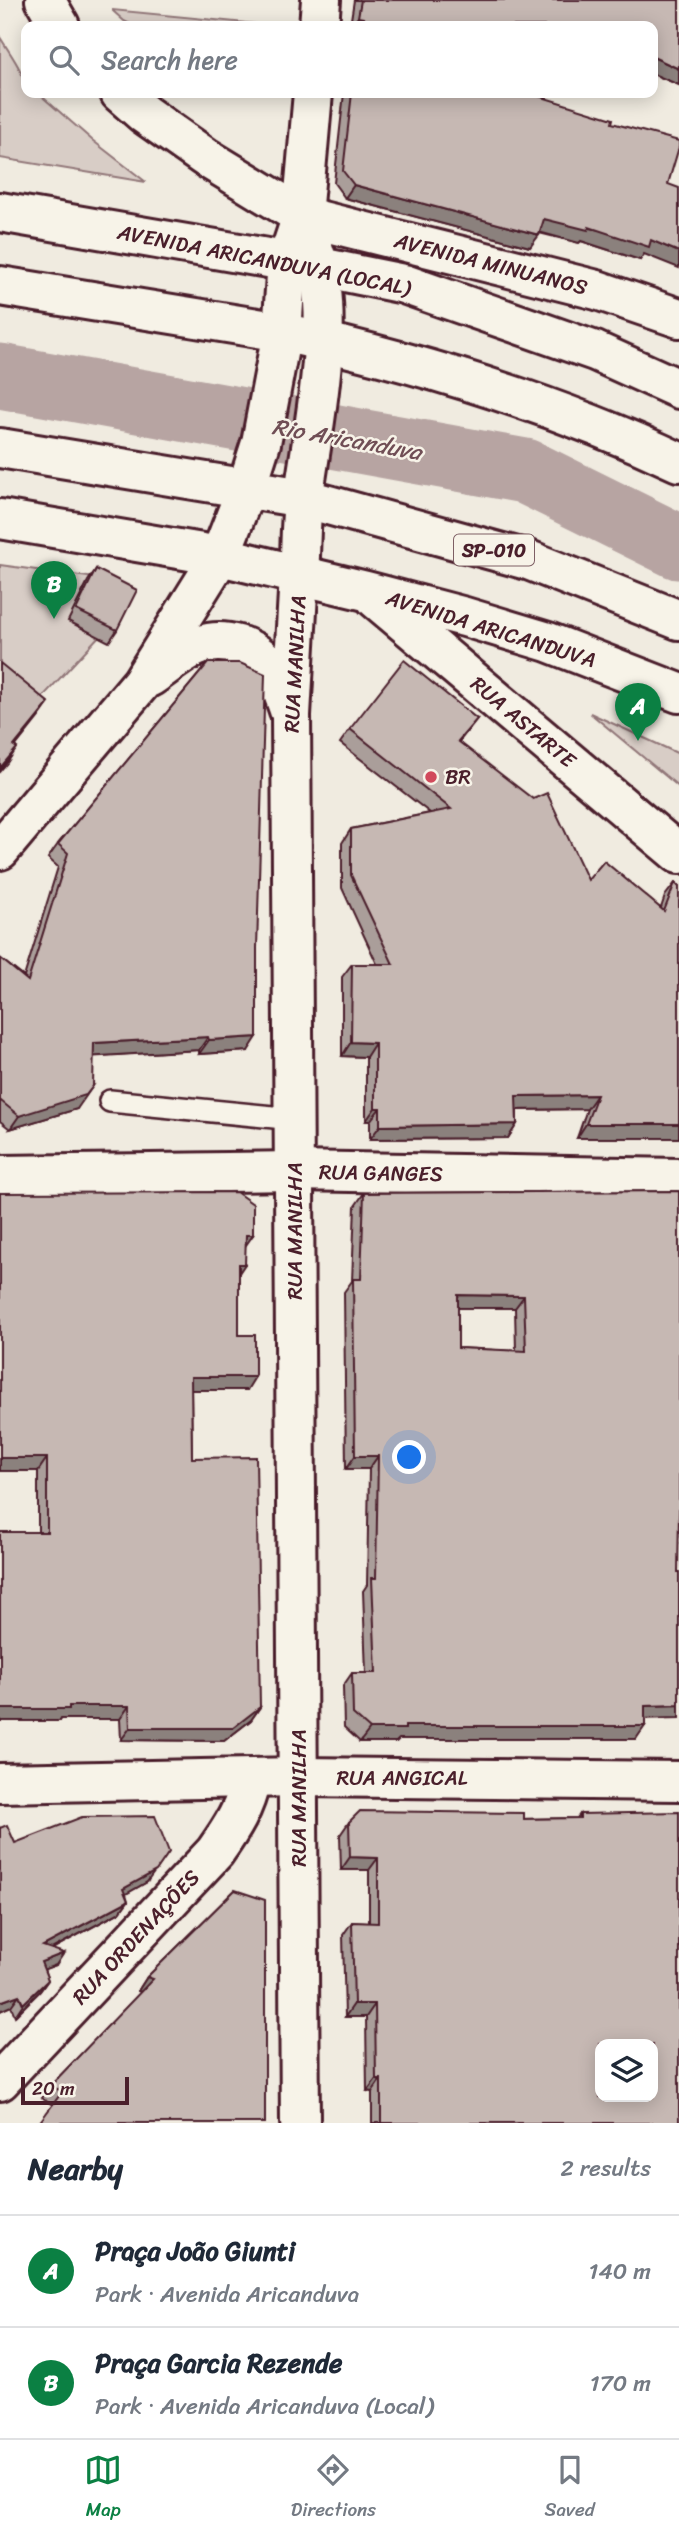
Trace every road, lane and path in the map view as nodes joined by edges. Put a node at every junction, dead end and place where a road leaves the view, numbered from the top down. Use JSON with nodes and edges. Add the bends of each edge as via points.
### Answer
{"nodes":[{"id":1,"x":45,"y":0,"type":"edge"},
{"id":2,"x":321,"y":0,"type":"edge"},
{"id":3,"x":57,"y":21,"type":"edge"},
{"id":4,"x":319,"y":21,"type":"edge"},
{"id":5,"x":126,"y":98,"type":"edge"},
{"id":6,"x":313,"y":98,"type":"edge"},
{"id":7,"x":0,"y":212,"type":"edge"},
{"id":8,"x":302,"y":216,"type":"junction"},
{"id":9,"x":304,"y":264,"type":"junction"},
{"id":10,"x":0,"y":286,"type":"edge"},
{"id":11,"x":679,"y":318,"type":"edge"},
{"id":12,"x":282,"y":332,"type":"junction"},
{"id":13,"x":323,"y":341,"type":"junction"},
{"id":14,"x":679,"y":389,"type":"edge"},
{"id":15,"x":0,"y":448,"type":"edge"},
{"id":16,"x":679,"y":463,"type":"edge"},
{"id":17,"x":247,"y":487,"type":"junction"},
{"id":18,"x":303,"y":498,"type":"junction"},
{"id":19,"x":0,"y":519,"type":"edge"},
{"id":20,"x":219,"y":556,"type":"junction"},
{"id":21,"x":299,"y":575,"type":"junction"},
{"id":22,"x":366,"y":591,"type":"junction"},
{"id":23,"x":679,"y":620,"type":"edge"},
{"id":24,"x":141,"y":683,"type":"junction"},
{"id":25,"x":679,"y":693,"type":"edge"},
{"id":26,"x":291,"y":715,"type":"junction"},
{"id":27,"x":0,"y":850,"type":"edge"},
{"id":28,"x":679,"y":854,"type":"edge"},
{"id":29,"x":110,"y":1101,"type":"dead end"},
{"id":30,"x":294,"y":1119,"type":"junction"},
{"id":31,"x":294,"y":1171,"type":"junction"},
{"id":32,"x":0,"y":1175,"type":"edge"},
{"id":33,"x":679,"y":1178,"type":"edge"},
{"id":34,"x":299,"y":1777,"type":"junction"},
{"id":35,"x":251,"y":1779,"type":"junction"},
{"id":36,"x":679,"y":1781,"type":"edge"},
{"id":37,"x":0,"y":1783,"type":"edge"},
{"id":38,"x":0,"y":2081,"type":"edge"},
{"id":39,"x":300,"y":2123,"type":"edge"}],
"edges":[{"from":1,"to":3,"type":"main road"},
{"from":2,"to":4,"type":"main road"},
{"from":5,"to":8,"type":"main road","name":"AVENIDA MINUANOS","via":[[205,157]]},
{"from":6,"to":8,"type":"main road"},
{"from":7,"to":9,"type":"main road","name":"AVENIDA ARICANDUVA (LOCAL)"},
{"from":8,"to":9,"type":"main road"},
{"from":8,"to":11,"type":"main road","name":"AVENIDA MINUANOS","via":[[597,290]]},
{"from":9,"to":12,"type":"main road"},
{"from":9,"to":13,"type":"main road","name":"RUA MANILHA"},
{"from":9,"to":14,"type":"main road","name":"AVENIDA ARICANDUVA (LOCAL)","via":[[404,284],[595,351]]},
{"from":10,"to":12,"type":"main road"},
{"from":12,"to":13,"type":"main road"},
{"from":12,"to":17,"type":"main road","via":[[261,443]]},
{"from":13,"to":16,"type":"main road","via":[[453,376],[616,433]]},
{"from":13,"to":18,"type":"main road","name":"RUA MANILHA"},
{"from":15,"to":17,"type":"main road","number":"SP-010"},
{"from":17,"to":18,"type":"main road","number":"SP-010"},
{"from":17,"to":20,"type":"main road"},
{"from":18,"to":21,"type":"main road","name":"RUA MANILHA"},
{"from":18,"to":23,"type":"main road","number":"SP-010","via":[[531,561]]},
{"from":19,"to":20,"type":"main road"},
{"from":20,"to":21,"type":"main road"},
{"from":20,"to":24,"type":"main road"},
{"from":21,"to":22,"type":"main road","name":"AVENIDA ARICANDUVA"},
{"from":21,"to":26,"type":"main road","name":"RUA MANILHA"},
{"from":22,"to":25,"type":"main road","name":"AVENIDA ARICANDUVA","via":[[548,642]]},
{"from":22,"to":28,"type":"main road","name":"RUA ASTARTE"},
{"from":24,"to":26,"type":"main road","via":[[199,645],[226,641],[268,663]]},
{"from":24,"to":27,"type":"main road"},
{"from":26,"to":30,"type":"main road","name":"RUA MANILHA"},
{"from":29,"to":30,"type":"lane"},
{"from":30,"to":31,"type":"main road","name":"RUA MANILHA"},
{"from":31,"to":32,"type":"main road","name":"RUA GANGES"},
{"from":31,"to":33,"type":"main road","name":"RUA GANGES"},
{"from":31,"to":34,"type":"main road","name":"RUA MANILHA"},
{"from":34,"to":35,"type":"main road","name":"RUA ANGICAL"},
{"from":34,"to":36,"type":"main road","name":"RUA ANGICAL"},
{"from":34,"to":39,"type":"main road","name":"RUA MANILHA"},
{"from":35,"to":37,"type":"main road","name":"RUA ANGICAL"},
{"from":35,"to":38,"type":"main road","name":"RUA ORDENAÇÕES","via":[[236,1823],[215,1852]]}]}
